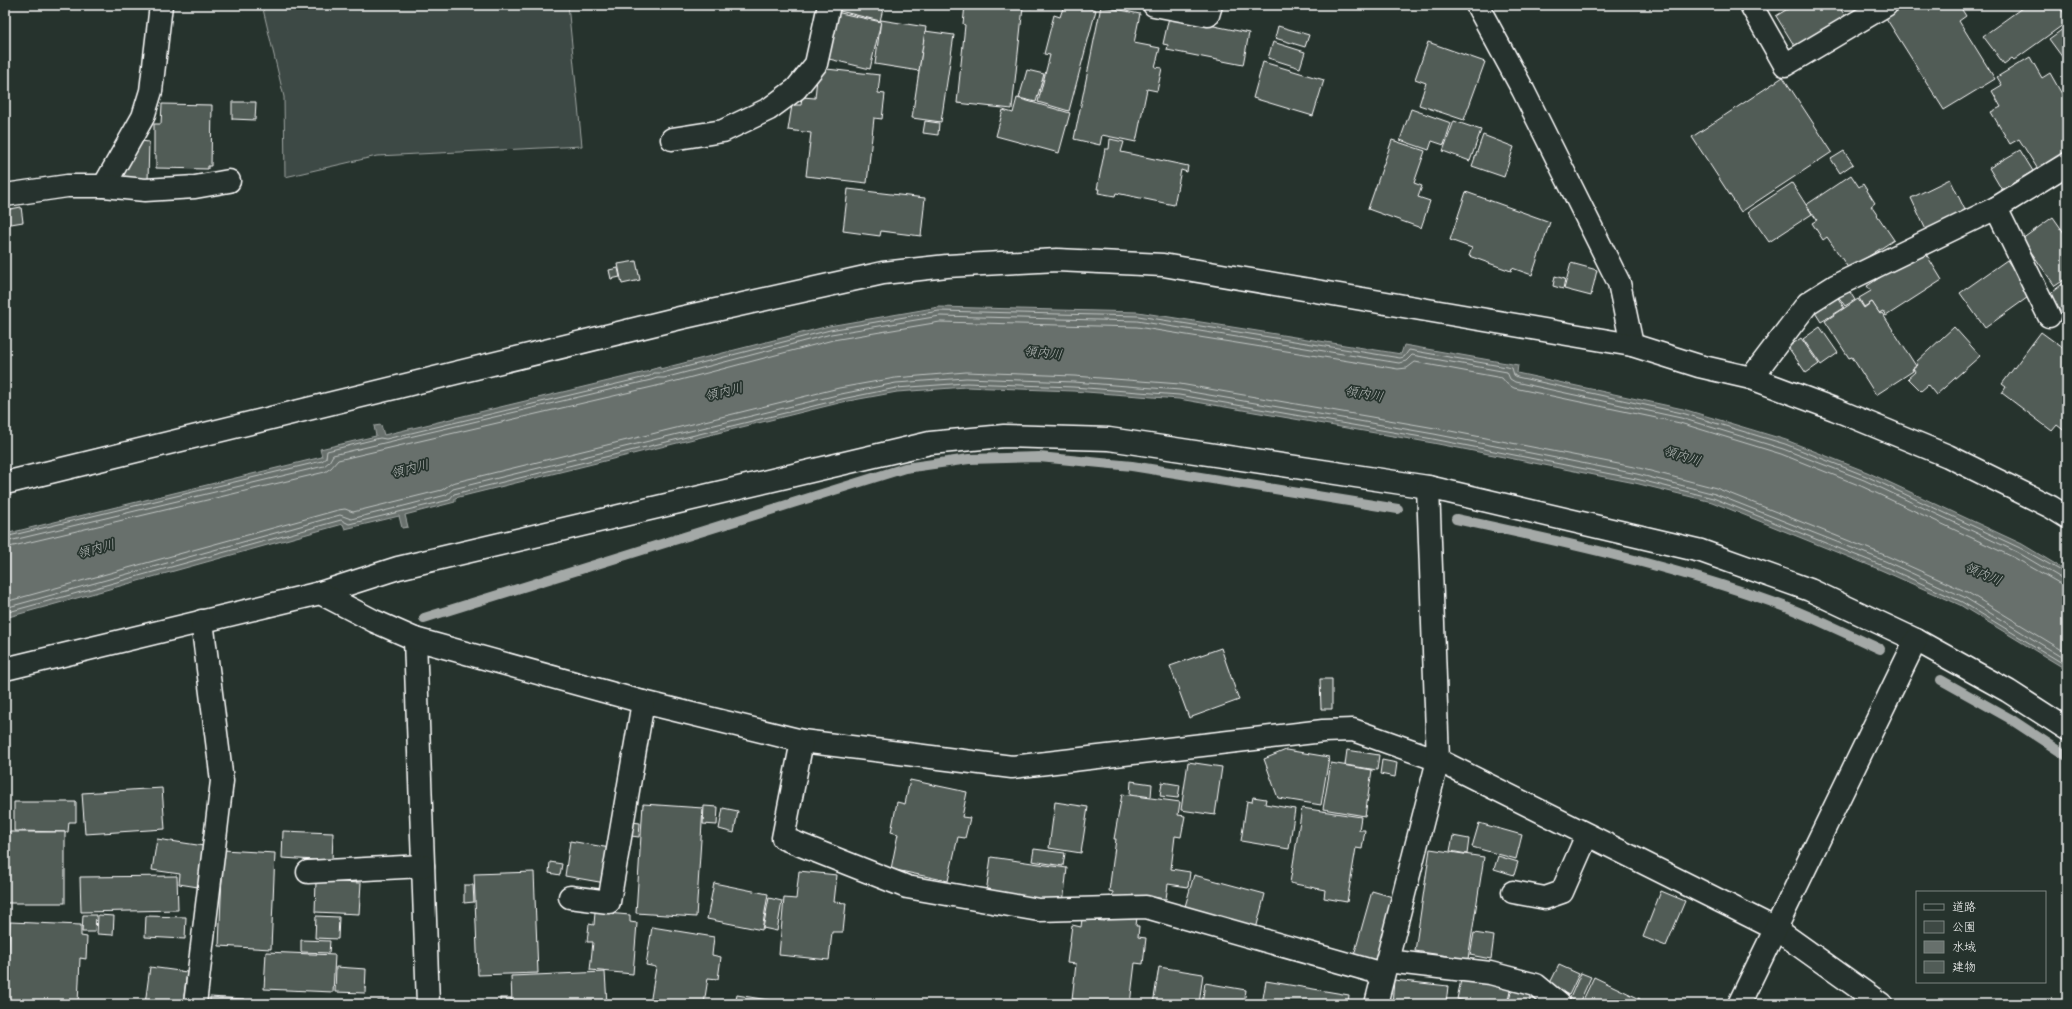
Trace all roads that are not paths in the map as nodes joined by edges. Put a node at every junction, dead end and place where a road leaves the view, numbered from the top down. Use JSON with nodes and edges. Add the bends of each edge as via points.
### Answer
{"nodes":[{"id":1,"x":161,"y":5,"type":"edge"},
{"id":2,"x":829,"y":5,"type":"edge"},
{"id":3,"x":1154,"y":5,"type":"edge"},
{"id":4,"x":1211,"y":5,"type":"edge"},
{"id":5,"x":1477,"y":5,"type":"edge"},
{"id":6,"x":1751,"y":5,"type":"edge"},
{"id":7,"x":1886,"y":5,"type":"edge"},
{"id":8,"x":672,"y":138,"type":"dead end"},
{"id":9,"x":2067,"y":164,"type":"edge"},
{"id":10,"x":229,"y":180,"type":"dead end"},
{"id":11,"x":104,"y":186,"type":"junction"},
{"id":12,"x":5,"y":195,"type":"edge"},
{"id":13,"x":1996,"y":208,"type":"junction"},
{"id":14,"x":2049,"y":316,"type":"dead end"},
{"id":15,"x":1632,"y":345,"type":"junction"},
{"id":16,"x":1751,"y":378,"type":"junction"},
{"id":17,"x":5,"y":483,"type":"edge"},
{"id":18,"x":1428,"y":487,"type":"junction"},
{"id":19,"x":2067,"y":517,"type":"edge"},
{"id":20,"x":320,"y":593,"type":"junction"},
{"id":21,"x":202,"y":621,"type":"junction"},
{"id":22,"x":415,"y":639,"type":"junction"},
{"id":23,"x":1916,"y":640,"type":"junction"},
{"id":24,"x":5,"y":669,"type":"edge"},
{"id":25,"x":643,"y":702,"type":"junction"},
{"id":26,"x":2067,"y":729,"type":"edge"},
{"id":27,"x":802,"y":741,"type":"junction"},
{"id":28,"x":1438,"y":760,"type":"junction"},
{"id":29,"x":1587,"y":835,"type":"junction"},
{"id":30,"x":423,"y":866,"type":"junction"},
{"id":31,"x":308,"y":872,"type":"dead end"},
{"id":32,"x":1513,"y":892,"type":"dead end"},
{"id":33,"x":570,"y":897,"type":"dead end"},
{"id":34,"x":1776,"y":929,"type":"junction"},
{"id":35,"x":1385,"y":967,"type":"junction"},
{"id":36,"x":196,"y":1004,"type":"edge"},
{"id":37,"x":428,"y":1004,"type":"edge"},
{"id":38,"x":1376,"y":1004,"type":"edge"},
{"id":39,"x":1559,"y":1004,"type":"edge"},
{"id":40,"x":1739,"y":1004,"type":"edge"},
{"id":41,"x":1881,"y":1004,"type":"edge"}],
"edges":[{"from":1,"to":11,"type":"street","via":[[151,91],[143,117]]},
{"from":2,"to":8,"type":"street","via":[[816,64],[796,89],[770,109],[723,131]]},
{"from":3,"to":4,"type":"street","via":[[1208,15]]},
{"from":5,"to":15,"type":"street","via":[[1523,90],[1619,282]]},
{"from":6,"to":7,"type":"street","via":[[1786,65]]},
{"from":9,"to":13,"type":"street"},
{"from":10,"to":11,"type":"street","via":[[194,187],[145,190]]},
{"from":11,"to":12,"type":"street","via":[[67,186]]},
{"from":13,"to":14,"type":"street"},
{"from":13,"to":16,"type":"street","via":[[1835,286],[1808,303]]},
{"from":15,"to":16,"type":"street","via":[[1699,366]]},
{"from":15,"to":17,"type":"street","via":[[1162,265],[1056,260],[947,266],[883,272],[680,318]]},
{"from":16,"to":19,"type":"street","via":[[1948,456]]},
{"from":18,"to":20,"type":"street","via":[[1109,439],[1004,436],[930,443],[398,568]]},
{"from":18,"to":23,"type":"street","via":[[1701,551],[1810,590]]},
{"from":18,"to":28,"type":"street"},
{"from":20,"to":21,"type":"street"},
{"from":20,"to":22,"type":"street"},
{"from":21,"to":24,"type":"street"},
{"from":21,"to":36,"type":"street","via":[[222,781]]},
{"from":22,"to":25,"type":"street"},
{"from":22,"to":30,"type":"street"},
{"from":23,"to":26,"type":"street","via":[[2008,691]]},
{"from":23,"to":34,"type":"street"},
{"from":25,"to":27,"type":"street"},
{"from":25,"to":33,"type":"street","via":[[609,902]]},
{"from":27,"to":28,"type":"street","via":[[1012,767],[1323,731],[1353,730]]},
{"from":27,"to":35,"type":"street","via":[[783,838],[907,888],[1039,910],[1146,907]]},
{"from":28,"to":29,"type":"street"},
{"from":28,"to":35,"type":"street"},
{"from":29,"to":32,"type":"street","via":[[1562,892],[1544,898]]},
{"from":29,"to":34,"type":"street"},
{"from":30,"to":31,"type":"street"},
{"from":30,"to":37,"type":"street"},
{"from":34,"to":40,"type":"street"},
{"from":34,"to":41,"type":"street"},
{"from":35,"to":38,"type":"street"},
{"from":35,"to":39,"type":"street","via":[[1490,973],[1536,985]]}]}
